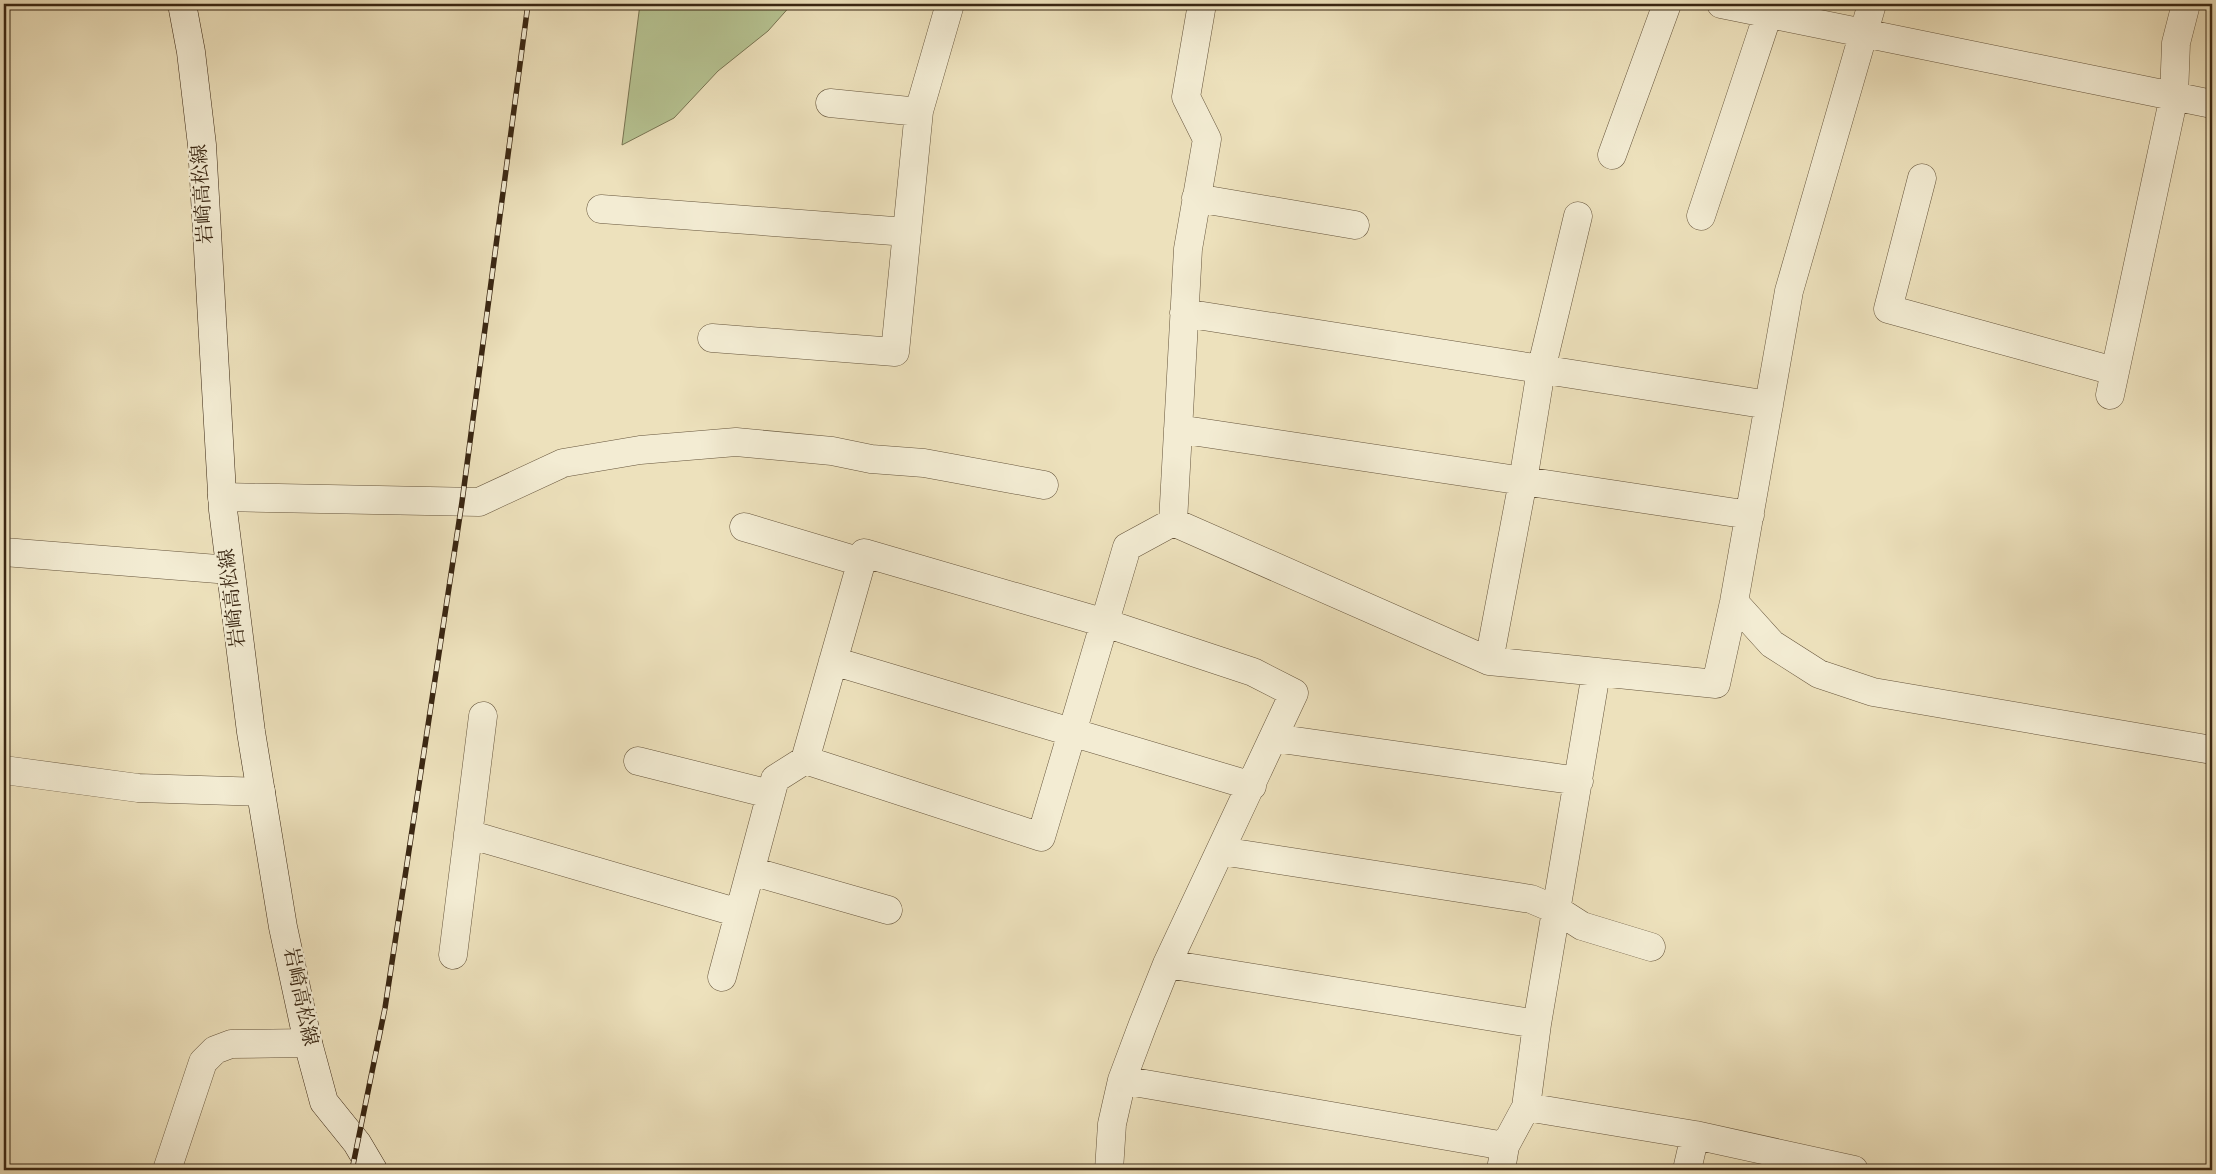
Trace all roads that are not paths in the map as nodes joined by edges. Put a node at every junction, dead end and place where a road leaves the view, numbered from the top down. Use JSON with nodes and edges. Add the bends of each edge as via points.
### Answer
{"nodes":[{"id":1,"x":182,"y":4,"type":"edge"},
{"id":2,"x":950,"y":4,"type":"edge"},
{"id":3,"x":1202,"y":4,"type":"edge"},
{"id":4,"x":1667,"y":4,"type":"edge"},
{"id":5,"x":1721,"y":4,"type":"edge"},
{"id":6,"x":1872,"y":4,"type":"edge"},
{"id":7,"x":2186,"y":4,"type":"edge"},
{"id":8,"x":1768,"y":14,"type":"junction"},
{"id":9,"x":1864,"y":34,"type":"junction"},
{"id":10,"x":2174,"y":96,"type":"junction"},
{"id":11,"x":830,"y":104,"type":"dead end"},
{"id":12,"x":2212,"y":104,"type":"edge"},
{"id":13,"x":919,"y":112,"type":"junction"},
{"id":14,"x":1612,"y":155,"type":"dead end"},
{"id":15,"x":1922,"y":178,"type":"dead end"},
{"id":16,"x":1196,"y":198,"type":"junction"},
{"id":17,"x":601,"y":209,"type":"dead end"},
{"id":18,"x":1578,"y":216,"type":"dead end"},
{"id":19,"x":1701,"y":216,"type":"dead end"},
{"id":20,"x":1355,"y":225,"type":"dead end"},
{"id":21,"x":907,"y":232,"type":"junction"},
{"id":22,"x":1184,"y":314,"type":"junction"},
{"id":23,"x":712,"y":338,"type":"dead end"},
{"id":24,"x":1541,"y":370,"type":"junction"},
{"id":25,"x":1769,"y":405,"type":"junction"},
{"id":26,"x":1178,"y":429,"type":"junction"},
{"id":27,"x":1523,"y":481,"type":"junction"},
{"id":28,"x":1044,"y":485,"type":"dead end"},
{"id":29,"x":222,"y":497,"type":"junction"},
{"id":30,"x":1750,"y":516,"type":"junction"},
{"id":31,"x":1173,"y":522,"type":"junction"},
{"id":32,"x":744,"y":527,"type":"dead end"},
{"id":33,"x":4,"y":552,"type":"edge"},
{"id":34,"x":861,"y":562,"type":"junction"},
{"id":35,"x":230,"y":570,"type":"junction"},
{"id":36,"x":1734,"y":602,"type":"junction"},
{"id":37,"x":1105,"y":623,"type":"junction"},
{"id":38,"x":833,"y":662,"type":"junction"},
{"id":39,"x":1489,"y":662,"type":"junction"},
{"id":40,"x":1596,"y":672,"type":"junction"},
{"id":41,"x":483,"y":716,"type":"dead end"},
{"id":42,"x":1072,"y":733,"type":"junction"},
{"id":43,"x":1274,"y":738,"type":"junction"},
{"id":44,"x":2212,"y":750,"type":"edge"},
{"id":45,"x":805,"y":760,"type":"junction"},
{"id":46,"x":638,"y":761,"type":"dead end"},
{"id":47,"x":4,"y":770,"type":"edge"},
{"id":48,"x":1579,"y":781,"type":"junction"},
{"id":49,"x":1252,"y":786,"type":"junction"},
{"id":50,"x":261,"y":792,"type":"junction"},
{"id":51,"x":770,"y":794,"type":"junction"},
{"id":52,"x":468,"y":834,"type":"junction"},
{"id":53,"x":1221,"y":851,"type":"junction"},
{"id":54,"x":750,"y":871,"type":"junction"},
{"id":55,"x":888,"y":910,"type":"dead end"},
{"id":56,"x":1557,"y":910,"type":"junction"},
{"id":57,"x":739,"y":913,"type":"junction"},
{"id":58,"x":1651,"y":947,"type":"dead end"},
{"id":59,"x":452,"y":955,"type":"dead end"},
{"id":60,"x":1167,"y":964,"type":"junction"},
{"id":61,"x":722,"y":977,"type":"dead end"},
{"id":62,"x":1537,"y":1024,"type":"junction"},
{"id":63,"x":308,"y":1043,"type":"junction"},
{"id":64,"x":1122,"y":1080,"type":"junction"},
{"id":65,"x":1526,"y":1107,"type":"junction"},
{"id":66,"x":1695,"y":1135,"type":"junction"},
{"id":67,"x":1503,"y":1158,"type":"edge"},
{"id":68,"x":167,"y":1170,"type":"edge"},
{"id":69,"x":373,"y":1170,"type":"edge"},
{"id":70,"x":1109,"y":1170,"type":"edge"},
{"id":71,"x":1687,"y":1170,"type":"edge"},
{"id":72,"x":1854,"y":1170,"type":"edge"}],
"edges":[{"from":1,"to":29,"type":"street","name":"岩崎高松線","via":[[202,145]]},
{"from":2,"to":13,"type":"street"},
{"from":3,"to":16,"type":"street","via":[[1186,97],[1208,139]]},
{"from":4,"to":14,"type":"street"},
{"from":5,"to":8,"type":"street"},
{"from":6,"to":9,"type":"street"},
{"from":7,"to":10,"type":"street","via":[[2176,43]]},
{"from":8,"to":9,"type":"street"},
{"from":8,"to":19,"type":"street"},
{"from":9,"to":10,"type":"street"},
{"from":9,"to":25,"type":"street","via":[[1789,291]]},
{"from":10,"to":12,"type":"street"},
{"from":10,"to":15,"type":"street","via":[[2112,383],[1888,309]]},
{"from":11,"to":13,"type":"street"},
{"from":13,"to":21,"type":"street"},
{"from":16,"to":20,"type":"street"},
{"from":16,"to":22,"type":"street","via":[[1188,249]]},
{"from":17,"to":21,"type":"street"},
{"from":18,"to":24,"type":"street"},
{"from":21,"to":23,"type":"street","via":[[895,352]]},
{"from":22,"to":24,"type":"street"},
{"from":22,"to":26,"type":"street"},
{"from":24,"to":25,"type":"street"},
{"from":24,"to":27,"type":"street"},
{"from":25,"to":30,"type":"street"},
{"from":26,"to":27,"type":"street"},
{"from":26,"to":31,"type":"street"},
{"from":27,"to":30,"type":"street"},
{"from":27,"to":39,"type":"street"},
{"from":28,"to":29,"type":"street","via":[[924,463],[871,460],[832,451],[736,442],[640,450],[563,463],[479,502]]},
{"from":29,"to":35,"type":"street","name":"岩崎高松線"},
{"from":30,"to":36,"type":"street"},
{"from":31,"to":37,"type":"street","via":[[1127,547]]},
{"from":31,"to":39,"type":"street"},
{"from":32,"to":34,"type":"street"},
{"from":33,"to":35,"type":"street"},
{"from":34,"to":37,"type":"street","via":[[864,553]]},
{"from":34,"to":38,"type":"street"},
{"from":35,"to":50,"type":"street","name":"岩崎高松線"},
{"from":36,"to":40,"type":"street","via":[[1716,684]]},
{"from":36,"to":44,"type":"street","via":[[1772,644],[1819,674],[1873,692]]},
{"from":37,"to":42,"type":"street"},
{"from":37,"to":43,"type":"street","via":[[1253,672],[1294,693]]},
{"from":38,"to":42,"type":"street"},
{"from":38,"to":45,"type":"street"},
{"from":39,"to":40,"type":"street"},
{"from":40,"to":48,"type":"street"},
{"from":41,"to":52,"type":"street"},
{"from":42,"to":45,"type":"street","via":[[1041,837]]},
{"from":42,"to":49,"type":"street"},
{"from":43,"to":48,"type":"street"},
{"from":43,"to":49,"type":"street"},
{"from":45,"to":51,"type":"street","via":[[774,779]]},
{"from":46,"to":51,"type":"street"},
{"from":47,"to":50,"type":"street","via":[[138,788]]},
{"from":48,"to":56,"type":"street"},
{"from":49,"to":53,"type":"street"},
{"from":50,"to":63,"type":"street","name":"岩崎高松線","via":[[283,927]]},
{"from":51,"to":54,"type":"street"},
{"from":52,"to":57,"type":"street"},
{"from":52,"to":59,"type":"street"},
{"from":53,"to":56,"type":"street","via":[[1530,899]]},
{"from":53,"to":60,"type":"street"},
{"from":54,"to":55,"type":"street"},
{"from":54,"to":57,"type":"street"},
{"from":56,"to":58,"type":"street","via":[[1582,926]]},
{"from":56,"to":62,"type":"street"},
{"from":57,"to":61,"type":"street"},
{"from":60,"to":62,"type":"street"},
{"from":60,"to":64,"type":"street"},
{"from":62,"to":65,"type":"street"},
{"from":63,"to":68,"type":"street","via":[[231,1044],[215,1050],[202,1062]]},
{"from":63,"to":69,"type":"street","name":"岩崎高松線","via":[[324,1102],[357,1143]]},
{"from":64,"to":67,"type":"street"},
{"from":64,"to":70,"type":"street","via":[[1112,1124]]},
{"from":65,"to":66,"type":"street"},
{"from":65,"to":67,"type":"street"},
{"from":66,"to":71,"type":"street"},
{"from":66,"to":72,"type":"street"}]}
